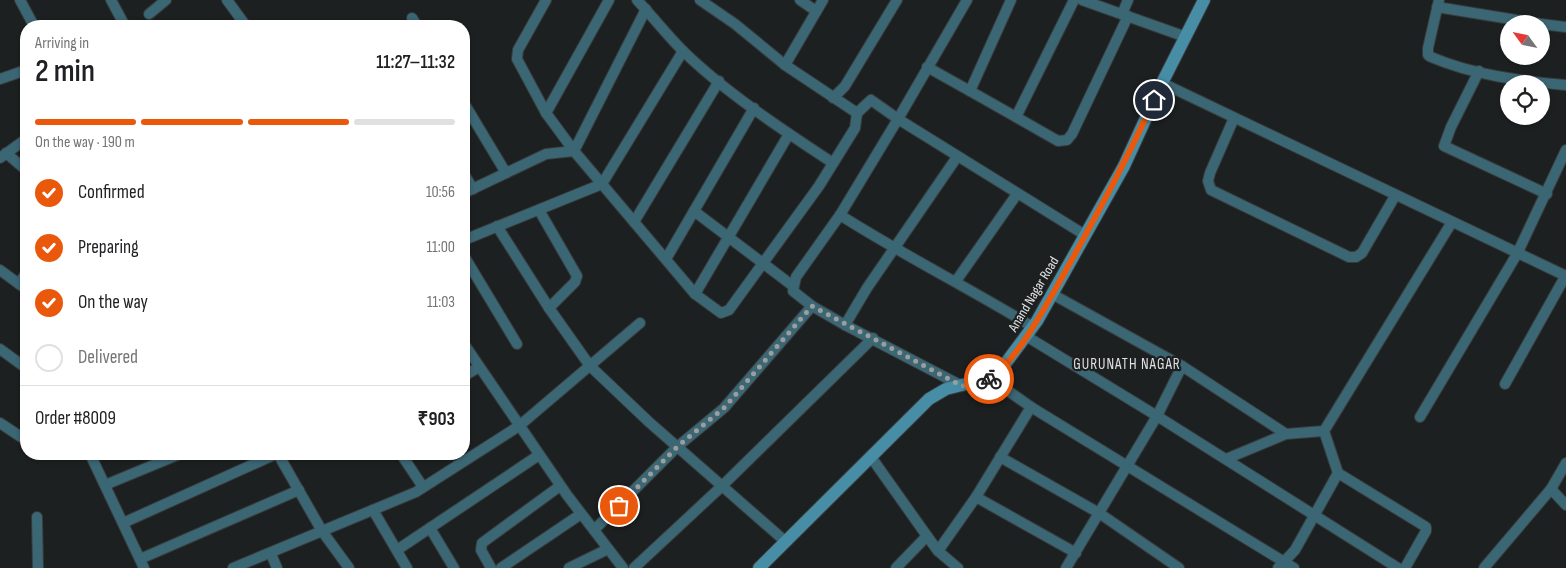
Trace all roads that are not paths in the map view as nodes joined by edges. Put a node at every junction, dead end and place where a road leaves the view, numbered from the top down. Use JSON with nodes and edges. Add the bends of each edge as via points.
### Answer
{"nodes":[{"id":1,"x":20,"y":0,"type":"edge"},
{"id":2,"x":111,"y":0,"type":"edge"},
{"id":3,"x":166,"y":0,"type":"edge"},
{"id":4,"x":227,"y":0,"type":"edge"},
{"id":5,"x":546,"y":0,"type":"edge"},
{"id":6,"x":609,"y":0,"type":"edge"},
{"id":7,"x":637,"y":0,"type":"edge"},
{"id":8,"x":700,"y":0,"type":"edge"},
{"id":9,"x":800,"y":0,"type":"edge"},
{"id":10,"x":823,"y":0,"type":"edge"},
{"id":11,"x":897,"y":0,"type":"edge"},
{"id":12,"x":967,"y":0,"type":"edge"},
{"id":13,"x":1011,"y":0,"type":"edge"},
{"id":14,"x":1074,"y":0,"type":"edge"},
{"id":15,"x":1082,"y":0,"type":"edge"},
{"id":16,"x":1128,"y":0,"type":"edge"},
{"id":17,"x":1204,"y":0,"type":"edge"},
{"id":18,"x":1438,"y":3,"type":"edge"},
{"id":19,"x":646,"y":9,"type":"junction"},
{"id":20,"x":816,"y":11,"type":"junction"},
{"id":21,"x":149,"y":14,"type":"dead end"},
{"id":22,"x":1125,"y":15,"type":"junction"},
{"id":23,"x":1500,"y":16,"type":"edge"},
{"id":24,"x":31,"y":20,"type":"edge"},
{"id":25,"x":122,"y":20,"type":"edge"},
{"id":26,"x":242,"y":20,"type":"edge"},
{"id":27,"x":1550,"y":25,"type":"edge"},
{"id":28,"x":1566,"y":27,"type":"edge"},
{"id":29,"x":1186,"y":37,"type":"junction"},
{"id":30,"x":683,"y":51,"type":"junction"},
{"id":31,"x":785,"y":65,"type":"junction"},
{"id":32,"x":927,"y":67,"type":"junction"},
{"id":33,"x":1479,"y":71,"type":"junction"},
{"id":34,"x":20,"y":72,"type":"edge"},
{"id":35,"x":0,"y":79,"type":"edge"},
{"id":36,"x":719,"y":82,"type":"junction"},
{"id":37,"x":1162,"y":83,"type":"junction"},
{"id":38,"x":1566,"y":85,"type":"edge"},
{"id":39,"x":970,"y":91,"type":"junction"},
{"id":40,"x":833,"y":98,"type":"junction"},
{"id":41,"x":754,"y":108,"type":"junction"},
{"id":42,"x":470,"y":113,"type":"edge"},
{"id":43,"x":546,"y":113,"type":"junction"},
{"id":44,"x":857,"y":113,"type":"junction"},
{"id":45,"x":1016,"y":117,"type":"junction"},
{"id":46,"x":1234,"y":118,"type":"junction"},
{"id":47,"x":898,"y":119,"type":"junction"},
{"id":48,"x":789,"y":134,"type":"junction"},
{"id":49,"x":20,"y":143,"type":"edge"},
{"id":50,"x":1566,"y":150,"type":"edge"},
{"id":51,"x":574,"y":151,"type":"junction"},
{"id":52,"x":3,"y":156,"type":"edge"},
{"id":53,"x":957,"y":158,"type":"junction"},
{"id":54,"x":833,"y":164,"type":"junction"},
{"id":55,"x":20,"y":166,"type":"edge"},
{"id":56,"x":506,"y":173,"type":"junction"},
{"id":57,"x":602,"y":184,"type":"junction"},
{"id":58,"x":470,"y":191,"type":"edge"},
{"id":59,"x":1017,"y":194,"type":"junction"},
{"id":60,"x":1547,"y":194,"type":"junction"},
{"id":61,"x":1395,"y":196,"type":"junction"},
{"id":62,"x":539,"y":210,"type":"junction"},
{"id":63,"x":694,"y":211,"type":"junction"},
{"id":64,"x":840,"y":215,"type":"junction"},
{"id":65,"x":634,"y":222,"type":"junction"},
{"id":66,"x":1452,"y":222,"type":"junction"},
{"id":67,"x":497,"y":226,"type":"junction"},
{"id":68,"x":1085,"y":235,"type":"junction"},
{"id":69,"x":470,"y":237,"type":"edge"},
{"id":70,"x":728,"y":238,"type":"junction"},
{"id":71,"x":894,"y":249,"type":"junction"},
{"id":72,"x":1517,"y":254,"type":"junction"},
{"id":73,"x":666,"y":259,"type":"junction"},
{"id":74,"x":764,"y":262,"type":"junction"},
{"id":75,"x":470,"y":266,"type":"edge"},
{"id":76,"x":0,"y":270,"type":"edge"},
{"id":77,"x":1566,"y":276,"type":"edge"},
{"id":78,"x":956,"y":281,"type":"junction"},
{"id":79,"x":20,"y":284,"type":"edge"},
{"id":80,"x":793,"y":286,"type":"junction"},
{"id":81,"x":696,"y":294,"type":"junction"},
{"id":82,"x":1052,"y":294,"type":"junction"},
{"id":83,"x":812,"y":306,"type":"junction"},
{"id":84,"x":549,"y":308,"type":"junction"},
{"id":85,"x":640,"y":323,"type":"dead end"},
{"id":86,"x":845,"y":325,"type":"junction"},
{"id":87,"x":1029,"y":332,"type":"junction"},
{"id":88,"x":872,"y":338,"type":"junction"},
{"id":89,"x":516,"y":344,"type":"dead end"},
{"id":90,"x":0,"y":349,"type":"edge"},
{"id":91,"x":470,"y":354,"type":"edge"},
{"id":92,"x":20,"y":364,"type":"edge"},
{"id":93,"x":590,"y":366,"type":"junction"},
{"id":94,"x":1182,"y":366,"type":"junction"},
{"id":95,"x":478,"y":367,"type":"junction"},
{"id":96,"x":470,"y":372,"type":"edge"},
{"id":97,"x":990,"y":378,"type":"junction"},
{"id":98,"x":1505,"y":384,"type":"dead end"},
{"id":99,"x":962,"y":386,"type":"junction"},
{"id":100,"x":1031,"y":407,"type":"junction"},
{"id":101,"x":1157,"y":416,"type":"junction"},
{"id":102,"x":1420,"y":417,"type":"dead end"},
{"id":103,"x":0,"y":423,"type":"edge"},
{"id":104,"x":519,"y":426,"type":"junction"},
{"id":105,"x":1324,"y":431,"type":"junction"},
{"id":106,"x":1286,"y":434,"type":"junction"},
{"id":107,"x":20,"y":436,"type":"edge"},
{"id":108,"x":677,"y":447,"type":"junction"},
{"id":109,"x":539,"y":455,"type":"junction"},
{"id":110,"x":470,"y":457,"type":"edge"},
{"id":111,"x":871,"y":457,"type":"junction"},
{"id":112,"x":1000,"y":457,"type":"junction"},
{"id":113,"x":1226,"y":459,"type":"junction"},
{"id":114,"x":93,"y":460,"type":"edge"},
{"id":115,"x":165,"y":460,"type":"edge"},
{"id":116,"x":264,"y":460,"type":"edge"},
{"id":117,"x":281,"y":460,"type":"edge"},
{"id":118,"x":406,"y":460,"type":"edge"},
{"id":119,"x":465,"y":460,"type":"edge"},
{"id":120,"x":1566,"y":463,"type":"edge"},
{"id":121,"x":1127,"y":466,"type":"junction"},
{"id":122,"x":1338,"y":473,"type":"junction"},
{"id":123,"x":105,"y":485,"type":"junction"},
{"id":124,"x":560,"y":486,"type":"junction"},
{"id":125,"x":423,"y":487,"type":"junction"},
{"id":126,"x":721,"y":487,"type":"junction"},
{"id":127,"x":1551,"y":489,"type":"junction"},
{"id":128,"x":299,"y":490,"type":"junction"},
{"id":129,"x":976,"y":497,"type":"junction"},
{"id":130,"x":1566,"y":505,"type":"edge"},
{"id":131,"x":373,"y":510,"type":"junction"},
{"id":132,"x":581,"y":514,"type":"junction"},
{"id":133,"x":1100,"y":514,"type":"junction"},
{"id":134,"x":1315,"y":514,"type":"junction"},
{"id":135,"x":37,"y":517,"type":"dead end"},
{"id":136,"x":123,"y":523,"type":"junction"},
{"id":137,"x":430,"y":528,"type":"junction"},
{"id":138,"x":594,"y":530,"type":"junction"},
{"id":139,"x":322,"y":531,"type":"junction"},
{"id":140,"x":927,"y":536,"type":"junction"},
{"id":141,"x":786,"y":542,"type":"junction"},
{"id":142,"x":608,"y":549,"type":"junction"},
{"id":143,"x":398,"y":550,"type":"junction"},
{"id":144,"x":938,"y":551,"type":"junction"},
{"id":145,"x":1076,"y":553,"type":"junction"},
{"id":146,"x":271,"y":554,"type":"junction"},
{"id":147,"x":142,"y":563,"type":"edge"},
{"id":148,"x":1281,"y":565,"type":"edge"},
{"id":149,"x":38,"y":568,"type":"edge"},
{"id":150,"x":233,"y":568,"type":"edge"},
{"id":151,"x":277,"y":568,"type":"edge"},
{"id":152,"x":349,"y":568,"type":"edge"},
{"id":153,"x":407,"y":568,"type":"edge"},
{"id":154,"x":454,"y":568,"type":"edge"},
{"id":155,"x":491,"y":568,"type":"edge"},
{"id":156,"x":501,"y":568,"type":"edge"},
{"id":157,"x":569,"y":568,"type":"edge"},
{"id":158,"x":623,"y":568,"type":"edge"},
{"id":159,"x":634,"y":568,"type":"edge"},
{"id":160,"x":759,"y":568,"type":"edge"},
{"id":161,"x":896,"y":568,"type":"edge"},
{"id":162,"x":958,"y":568,"type":"edge"},
{"id":163,"x":1066,"y":568,"type":"edge"},
{"id":164,"x":1179,"y":568,"type":"edge"},
{"id":165,"x":1294,"y":568,"type":"edge"},
{"id":166,"x":1398,"y":568,"type":"edge"},
{"id":167,"x":1406,"y":568,"type":"edge"},
{"id":168,"x":1484,"y":568,"type":"edge"}],
"edges":[{"from":1,"to":24,"type":"street"},
{"from":2,"to":25,"type":"street"},
{"from":3,"to":21,"type":"street"},
{"from":4,"to":26,"type":"street"},
{"from":5,"to":43,"type":"street","via":[[518,50],[517,59]]},
{"from":6,"to":43,"type":"street"},
{"from":7,"to":19,"type":"street"},
{"from":8,"to":31,"type":"street"},
{"from":9,"to":20,"type":"street"},
{"from":10,"to":20,"type":"street"},
{"from":11,"to":40,"type":"street","via":[[845,86]]},
{"from":12,"to":32,"type":"street"},
{"from":13,"to":39,"type":"street"},
{"from":14,"to":45,"type":"street"},
{"from":15,"to":22,"type":"street"},
{"from":16,"to":22,"type":"street"},
{"from":17,"to":29,"type":"street","name":"Anand Nagar Road"},
{"from":18,"to":23,"type":"street"},
{"from":18,"to":33,"type":"street","via":[[1428,55]]},
{"from":19,"to":30,"type":"street"},
{"from":19,"to":51,"type":"street"},
{"from":20,"to":31,"type":"street"},
{"from":22,"to":29,"type":"street"},
{"from":22,"to":45,"type":"street","via":[[1067,140],[1058,141]]},
{"from":27,"to":28,"type":"street"},
{"from":29,"to":37,"type":"street","name":"Anand Nagar Road"},
{"from":30,"to":36,"type":"street"},
{"from":30,"to":57,"type":"street"},
{"from":31,"to":40,"type":"street"},
{"from":32,"to":39,"type":"street"},
{"from":32,"to":47,"type":"street"},
{"from":33,"to":38,"type":"street"},
{"from":33,"to":60,"type":"street","via":[[1444,146]]},
{"from":34,"to":35,"type":"street"},
{"from":36,"to":41,"type":"street"},
{"from":36,"to":65,"type":"street"},
{"from":37,"to":46,"type":"street"},
{"from":37,"to":68,"type":"street","name":"Anand Nagar Road","via":[[1124,166]]},
{"from":39,"to":45,"type":"street"},
{"from":40,"to":44,"type":"street"},
{"from":41,"to":48,"type":"street"},
{"from":41,"to":63,"type":"street"},
{"from":42,"to":56,"type":"street"},
{"from":43,"to":51,"type":"street"},
{"from":44,"to":47,"type":"street","via":[[870,100]]},
{"from":44,"to":54,"type":"street","via":[[855,128]]},
{"from":46,"to":61,"type":"street"},
{"from":46,"to":61,"type":"street","via":[[1210,173],[1211,190],[1349,257],[1362,253]]},
{"from":47,"to":53,"type":"street"},
{"from":47,"to":64,"type":"street"},
{"from":48,"to":54,"type":"street"},
{"from":48,"to":70,"type":"street"},
{"from":49,"to":52,"type":"street"},
{"from":50,"to":60,"type":"street"},
{"from":51,"to":56,"type":"street","via":[[546,154]]},
{"from":51,"to":57,"type":"street"},
{"from":52,"to":55,"type":"street"},
{"from":53,"to":59,"type":"street"},
{"from":53,"to":71,"type":"street"},
{"from":54,"to":74,"type":"street"},
{"from":56,"to":58,"type":"street"},
{"from":57,"to":62,"type":"street"},
{"from":57,"to":65,"type":"street"},
{"from":59,"to":68,"type":"street"},
{"from":59,"to":78,"type":"street"},
{"from":60,"to":72,"type":"street"},
{"from":61,"to":66,"type":"street"},
{"from":62,"to":67,"type":"street"},
{"from":62,"to":84,"type":"street","via":[[577,276],[576,282]]},
{"from":63,"to":70,"type":"street"},
{"from":63,"to":73,"type":"street"},
{"from":64,"to":71,"type":"street"},
{"from":64,"to":80,"type":"street"},
{"from":65,"to":73,"type":"street"},
{"from":66,"to":72,"type":"street"},
{"from":66,"to":105,"type":"street"},
{"from":67,"to":69,"type":"street"},
{"from":67,"to":84,"type":"street"},
{"from":68,"to":82,"type":"street","name":"Anand Nagar Road"},
{"from":70,"to":74,"type":"street"},
{"from":70,"to":81,"type":"street"},
{"from":71,"to":78,"type":"street"},
{"from":71,"to":86,"type":"street"},
{"from":72,"to":77,"type":"street"},
{"from":72,"to":102,"type":"street"},
{"from":73,"to":81,"type":"street"},
{"from":74,"to":80,"type":"street"},
{"from":74,"to":81,"type":"street","via":[[724,313]]},
{"from":75,"to":89,"type":"street"},
{"from":76,"to":79,"type":"street"},
{"from":77,"to":98,"type":"street"},
{"from":78,"to":87,"type":"street"},
{"from":80,"to":83,"type":"street","via":[[793,291]]},
{"from":82,"to":87,"type":"street","name":"Anand Nagar Road"},
{"from":82,"to":94,"type":"street"},
{"from":83,"to":86,"type":"street"},
{"from":83,"to":108,"type":"street","via":[[724,408]]},
{"from":84,"to":93,"type":"street"},
{"from":85,"to":93,"type":"street"},
{"from":86,"to":88,"type":"street"},
{"from":87,"to":97,"type":"street","name":"Anand Nagar Road"},
{"from":87,"to":101,"type":"street"},
{"from":88,"to":99,"type":"street"},
{"from":88,"to":126,"type":"street"},
{"from":90,"to":92,"type":"street"},
{"from":91,"to":95,"type":"street"},
{"from":93,"to":104,"type":"street"},
{"from":93,"to":108,"type":"street"},
{"from":94,"to":101,"type":"street"},
{"from":94,"to":106,"type":"street"},
{"from":95,"to":96,"type":"street"},
{"from":95,"to":104,"type":"street"},
{"from":97,"to":99,"type":"street","name":"Anand Nagar Road"},
{"from":97,"to":100,"type":"street"},
{"from":99,"to":111,"type":"street","name":"Anand Nagar Road","via":[[946,389],[930,399]]},
{"from":100,"to":112,"type":"street"},
{"from":100,"to":121,"type":"street"},
{"from":101,"to":113,"type":"street"},
{"from":101,"to":121,"type":"street"},
{"from":103,"to":107,"type":"street"},
{"from":104,"to":109,"type":"street"},
{"from":104,"to":110,"type":"street"},
{"from":105,"to":106,"type":"street"},
{"from":105,"to":122,"type":"street"},
{"from":106,"to":113,"type":"street"},
{"from":108,"to":126,"type":"street"},
{"from":108,"to":138,"type":"street"},
{"from":109,"to":124,"type":"street"},
{"from":109,"to":137,"type":"street"},
{"from":111,"to":140,"type":"street"},
{"from":111,"to":141,"type":"street","name":"Anand Nagar Road"},
{"from":112,"to":129,"type":"street"},
{"from":112,"to":133,"type":"street"},
{"from":113,"to":134,"type":"street"},
{"from":114,"to":123,"type":"street"},
{"from":115,"to":123,"type":"street"},
{"from":116,"to":136,"type":"street"},
{"from":117,"to":128,"type":"street"},
{"from":118,"to":125,"type":"street"},
{"from":119,"to":125,"type":"street"},
{"from":120,"to":127,"type":"street"},
{"from":121,"to":133,"type":"street"},
{"from":121,"to":148,"type":"street"},
{"from":122,"to":134,"type":"street"},
{"from":122,"to":167,"type":"street","via":[[1426,527]]},
{"from":123,"to":136,"type":"street"},
{"from":124,"to":132,"type":"street"},
{"from":124,"to":155,"type":"street","via":[[482,543],[481,550]]},
{"from":125,"to":131,"type":"street"},
{"from":126,"to":141,"type":"street"},
{"from":126,"to":159,"type":"street"},
{"from":127,"to":130,"type":"street"},
{"from":127,"to":168,"type":"street"},
{"from":128,"to":139,"type":"street"},
{"from":128,"to":147,"type":"street"},
{"from":129,"to":144,"type":"street"},
{"from":129,"to":145,"type":"street"},
{"from":131,"to":139,"type":"street"},
{"from":131,"to":143,"type":"street"},
{"from":132,"to":138,"type":"street"},
{"from":132,"to":156,"type":"street"},
{"from":133,"to":145,"type":"street"},
{"from":133,"to":164,"type":"street"},
{"from":134,"to":148,"type":"street","via":[[1295,550]]},
{"from":134,"to":166,"type":"street"},
{"from":135,"to":149,"type":"street"},
{"from":136,"to":147,"type":"street"},
{"from":137,"to":143,"type":"street"},
{"from":137,"to":154,"type":"street"},
{"from":138,"to":142,"type":"street"},
{"from":139,"to":146,"type":"street"},
{"from":139,"to":152,"type":"street"},
{"from":140,"to":144,"type":"street"},
{"from":140,"to":161,"type":"street"},
{"from":141,"to":160,"type":"street","name":"Anand Nagar Road"},
{"from":142,"to":157,"type":"street"},
{"from":142,"to":158,"type":"street"},
{"from":143,"to":153,"type":"street"},
{"from":144,"to":162,"type":"street"},
{"from":145,"to":163,"type":"street"},
{"from":146,"to":150,"type":"street"},
{"from":146,"to":151,"type":"street"},
{"from":148,"to":165,"type":"street"}]}
